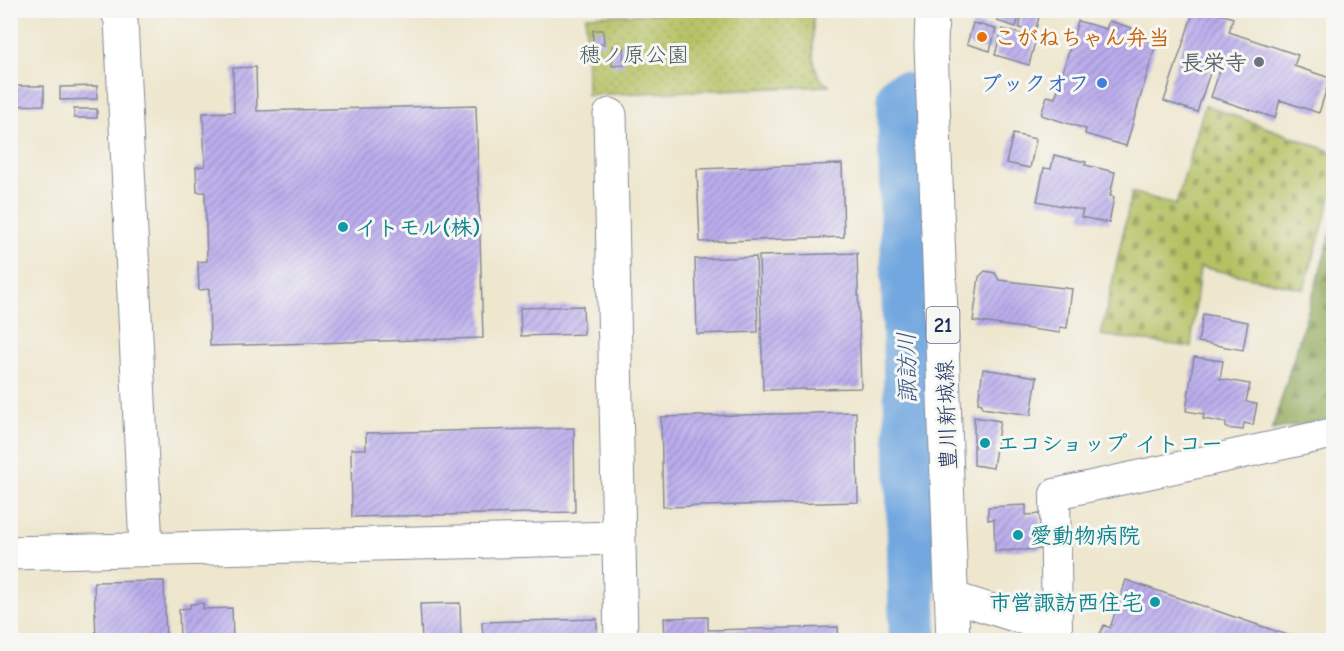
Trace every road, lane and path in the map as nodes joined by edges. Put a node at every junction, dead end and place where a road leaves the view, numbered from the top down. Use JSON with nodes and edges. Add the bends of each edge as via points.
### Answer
{"nodes":[{"id":1,"x":117,"y":10,"type":"edge"},
{"id":2,"x":932,"y":10,"type":"edge"},
{"id":3,"x":610,"y":115,"type":"dead end"},
{"id":4,"x":1334,"y":433,"type":"edge"},
{"id":5,"x":618,"y":537,"type":"junction"},
{"id":6,"x":146,"y":548,"type":"junction"},
{"id":7,"x":10,"y":553,"type":"edge"},
{"id":8,"x":953,"y":597,"type":"junction"},
{"id":9,"x":1057,"y":635,"type":"edge"},
{"id":10,"x":621,"y":640,"type":"edge"},
{"id":11,"x":953,"y":640,"type":"edge"}],
"edges":[{"from":1,"to":6,"type":"street","via":[[121,20]]},
{"from":2,"to":8,"type":"street","name":"豊川新城線","number":"21"},
{"from":3,"to":5,"type":"street"},
{"from":4,"to":9,"type":"street","via":[[1055,494]]},
{"from":5,"to":6,"type":"street"},
{"from":5,"to":10,"type":"street"},
{"from":6,"to":7,"type":"street"},
{"from":8,"to":9,"type":"street"},
{"from":8,"to":11,"type":"street","name":"豊川新城線","number":"21"}]}
